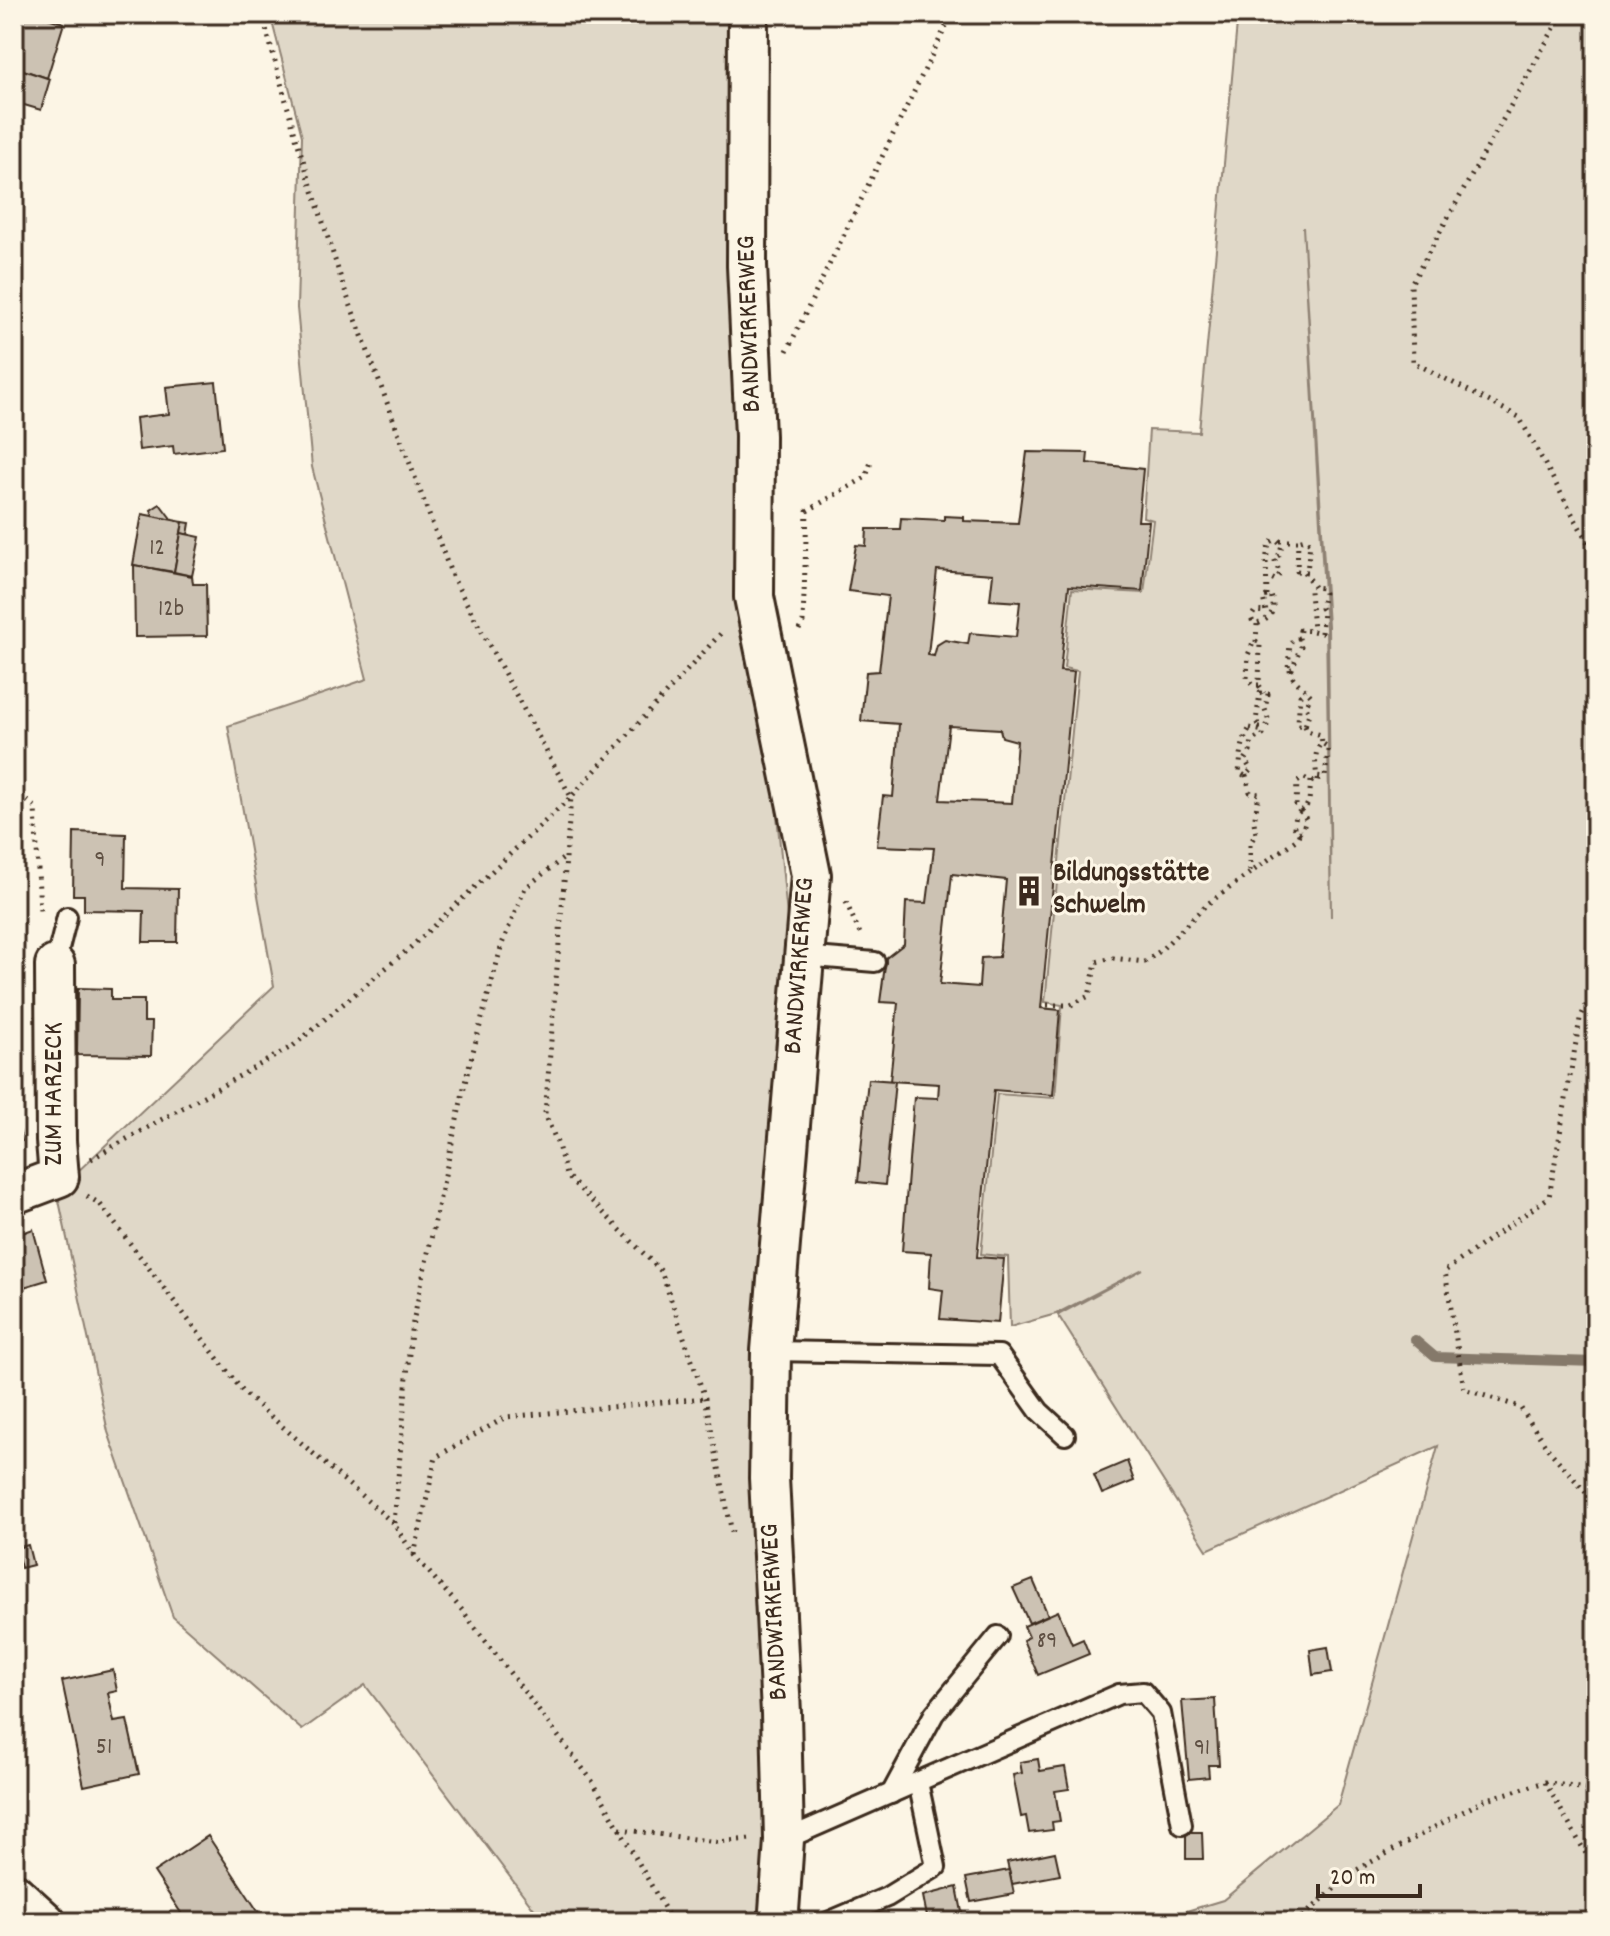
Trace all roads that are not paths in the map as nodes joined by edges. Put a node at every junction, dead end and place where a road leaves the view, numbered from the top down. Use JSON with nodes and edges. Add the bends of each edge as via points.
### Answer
{"nodes":[{"id":1,"x":748,"y":14,"type":"edge"},
{"id":2,"x":67,"y":917,"type":"dead end"},
{"id":3,"x":803,"y":956,"type":"junction"},
{"id":4,"x":868,"y":962,"type":"road end"},
{"id":5,"x":55,"y":965,"type":"joint"},
{"id":6,"x":14,"y":1194,"type":"edge"},
{"id":7,"x":771,"y":1351,"type":"junction"},
{"id":8,"x":1065,"y":1435,"type":"dead end"},
{"id":9,"x":998,"y":1636,"type":"dead end"},
{"id":10,"x":918,"y":1782,"type":"junction"},
{"id":11,"x":891,"y":1794,"type":"junction"},
{"id":12,"x":1182,"y":1825,"type":"dead end"},
{"id":13,"x":784,"y":1840,"type":"junction"},
{"id":14,"x":14,"y":1893,"type":"edge"},
{"id":15,"x":46,"y":1922,"type":"edge"},
{"id":16,"x":780,"y":1922,"type":"edge"},
{"id":17,"x":828,"y":1922,"type":"edge"}],
"edges":[{"from":1,"to":3,"type":"street","name":"BANDWIRKERWEG","via":[[754,597],[811,875]]},
{"from":2,"to":5,"type":"lane"},
{"from":3,"to":4,"type":"lane"},
{"from":3,"to":7,"type":"street","name":"BANDWIRKERWEG"},
{"from":5,"to":6,"type":"street","name":"ZUM HARZECK","via":[[59,1177]]},
{"from":7,"to":8,"type":"lane","via":[[999,1355],[1039,1411]]},
{"from":7,"to":13,"type":"street","name":"BANDWIRKERWEG","via":[[769,1478]]},
{"from":9,"to":11,"type":"lane","via":[[934,1714]]},
{"from":10,"to":11,"type":"lane"},
{"from":10,"to":12,"type":"lane","via":[[1119,1694],[1143,1692],[1161,1713]]},
{"from":10,"to":17,"type":"lane","via":[[936,1867],[887,1897]]},
{"from":11,"to":13,"type":"lane"},
{"from":13,"to":16,"type":"street","name":"BANDWIRKERWEG"},
{"from":14,"to":15,"type":"street"}]}
